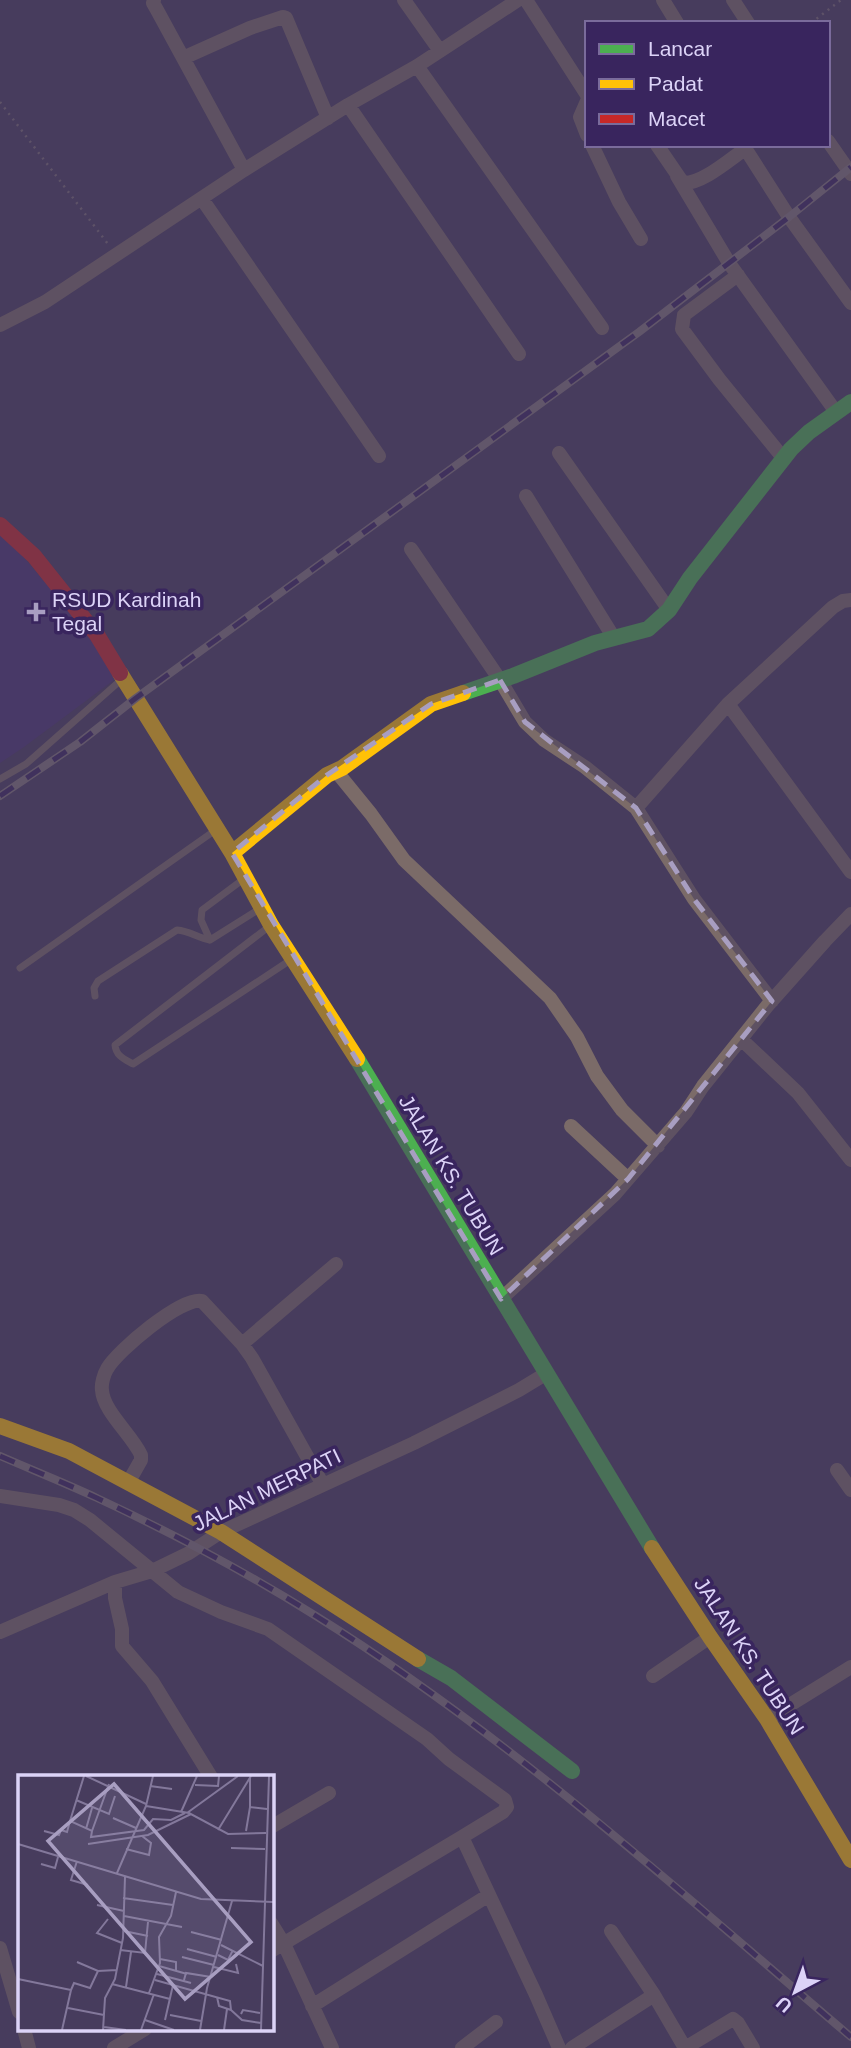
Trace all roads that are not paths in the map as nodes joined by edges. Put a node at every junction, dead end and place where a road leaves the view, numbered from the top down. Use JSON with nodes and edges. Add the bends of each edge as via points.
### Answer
{"nodes":[{"id":1,"x":154,"y":0,"type":"edge"},
{"id":2,"x":404,"y":0,"type":"edge"},
{"id":3,"x":519,"y":0,"type":"edge"},
{"id":4,"x":526,"y":0,"type":"edge"},
{"id":5,"x":663,"y":0,"type":"edge"},
{"id":6,"x":733,"y":0,"type":"edge"},
{"id":7,"x":676,"y":21,"type":"edge"},
{"id":8,"x":747,"y":21,"type":"edge"},
{"id":9,"x":440,"y":51,"type":"junction"},
{"id":10,"x":183,"y":58,"type":"junction"},
{"id":11,"x":417,"y":66,"type":"junction"},
{"id":12,"x":585,"y":92,"type":"edge"},
{"id":13,"x":348,"y":105,"type":"junction"},
{"id":14,"x":585,"y":106,"type":"edge"},
{"id":15,"x":328,"y":117,"type":"junction"},
{"id":16,"x":585,"y":130,"type":"edge"},
{"id":17,"x":830,"y":144,"type":"edge"},
{"id":18,"x":593,"y":147,"type":"edge"},
{"id":19,"x":658,"y":147,"type":"edge"},
{"id":20,"x":744,"y":147,"type":"edge"},
{"id":21,"x":244,"y":170,"type":"junction"},
{"id":22,"x":851,"y":174,"type":"edge"},
{"id":23,"x":677,"y":176,"type":"junction"},
{"id":24,"x":202,"y":200,"type":"junction"},
{"id":25,"x":641,"y":239,"type":"dead end"},
{"id":26,"x":738,"y":275,"type":"junction"},
{"id":27,"x":851,"y":303,"type":"edge"},
{"id":28,"x":0,"y":325,"type":"edge"},
{"id":29,"x":602,"y":328,"type":"dead end"},
{"id":30,"x":519,"y":354,"type":"dead end"},
{"id":31,"x":851,"y":402,"type":"edge"},
{"id":32,"x":836,"y":412,"type":"junction"},
{"id":33,"x":559,"y":453,"type":"dead end"},
{"id":34,"x":379,"y":456,"type":"dead end"},
{"id":35,"x":784,"y":459,"type":"junction"},
{"id":36,"x":526,"y":496,"type":"dead end"},
{"id":37,"x":0,"y":525,"type":"edge"},
{"id":38,"x":411,"y":549,"type":"dead end"},
{"id":39,"x":851,"y":600,"type":"edge"},
{"id":40,"x":669,"y":610,"type":"junction"},
{"id":41,"x":614,"y":638,"type":"junction"},
{"id":42,"x":123,"y":678,"type":"junction"},
{"id":43,"x":500,"y":680,"type":"junction"},
{"id":44,"x":728,"y":704,"type":"junction"},
{"id":45,"x":336,"y":771,"type":"junction"},
{"id":46,"x":0,"y":779,"type":"edge"},
{"id":47,"x":636,"y":808,"type":"junction"},
{"id":48,"x":217,"y":829,"type":"junction"},
{"id":49,"x":232,"y":853,"type":"junction"},
{"id":50,"x":851,"y":872,"type":"edge"},
{"id":51,"x":246,"y":878,"type":"junction"},
{"id":52,"x":261,"y":908,"type":"junction"},
{"id":53,"x":851,"y":914,"type":"edge"},
{"id":54,"x":271,"y":925,"type":"junction"},
{"id":55,"x":211,"y":940,"type":"junction"},
{"id":56,"x":292,"y":958,"type":"junction"},
{"id":57,"x":20,"y":968,"type":"dead end"},
{"id":58,"x":94,"y":996,"type":"dead end"},
{"id":59,"x":772,"y":1001,"type":"junction"},
{"id":60,"x":742,"y":1040,"type":"junction"},
{"id":61,"x":571,"y":1126,"type":"dead end"},
{"id":62,"x":658,"y":1146,"type":"junction"},
{"id":63,"x":851,"y":1160,"type":"edge"},
{"id":64,"x":628,"y":1179,"type":"junction"},
{"id":65,"x":336,"y":1264,"type":"dead end"},
{"id":66,"x":501,"y":1298,"type":"junction"},
{"id":67,"x":242,"y":1344,"type":"junction"},
{"id":68,"x":547,"y":1373,"type":"junction"},
{"id":69,"x":0,"y":1426,"type":"edge"},
{"id":70,"x":837,"y":1470,"type":"dead end"},
{"id":71,"x":128,"y":1483,"type":"junction"},
{"id":72,"x":323,"y":1485,"type":"junction"},
{"id":73,"x":851,"y":1490,"type":"edge"},
{"id":74,"x":0,"y":1496,"type":"edge"},
{"id":75,"x":221,"y":1532,"type":"junction"},
{"id":76,"x":152,"y":1571,"type":"junction"},
{"id":77,"x":116,"y":1582,"type":"junction"},
{"id":78,"x":0,"y":1632,"type":"edge"},
{"id":79,"x":710,"y":1637,"type":"junction"},
{"id":80,"x":851,"y":1667,"type":"edge"},
{"id":81,"x":653,"y":1676,"type":"dead end"},
{"id":82,"x":767,"y":1719,"type":"junction"},
{"id":83,"x":572,"y":1770,"type":"dead end"},
{"id":84,"x":210,"y":1775,"type":"edge"},
{"id":85,"x":329,"y":1793,"type":"dead end"},
{"id":86,"x":273,"y":1827,"type":"edge"},
{"id":87,"x":462,"y":1837,"type":"junction"},
{"id":88,"x":851,"y":1860,"type":"edge"},
{"id":89,"x":489,"y":1895,"type":"junction"},
{"id":90,"x":273,"y":1930,"type":"edge"},
{"id":91,"x":611,"y":1931,"type":"dead end"},
{"id":92,"x":0,"y":1948,"type":"edge"},
{"id":93,"x":278,"y":1948,"type":"edge"},
{"id":94,"x":12,"y":1983,"type":"junction"},
{"id":95,"x":0,"y":1993,"type":"edge"},
{"id":96,"x":654,"y":1995,"type":"junction"},
{"id":97,"x":312,"y":2006,"type":"junction"},
{"id":98,"x":18,"y":2008,"type":"edge"},
{"id":99,"x":496,"y":2022,"type":"dead end"},
{"id":100,"x":24,"y":2030,"type":"edge"},
{"id":101,"x":143,"y":2030,"type":"edge"},
{"id":102,"x":29,"y":2048,"type":"edge"},
{"id":103,"x":114,"y":2048,"type":"edge"},
{"id":104,"x":332,"y":2048,"type":"edge"},
{"id":105,"x":462,"y":2048,"type":"edge"},
{"id":106,"x":559,"y":2048,"type":"edge"},
{"id":107,"x":572,"y":2048,"type":"edge"},
{"id":108,"x":685,"y":2048,"type":"edge"},
{"id":109,"x":753,"y":2048,"type":"edge"}],
"edges":[{"from":1,"to":10,"type":"street"},
{"from":2,"to":9,"type":"street"},
{"from":3,"to":9,"type":"street"},
{"from":4,"to":12,"type":"street"},
{"from":5,"to":7,"type":"street"},
{"from":6,"to":8,"type":"street"},
{"from":9,"to":11,"type":"street"},
{"from":10,"to":15,"type":"street","via":[[250,28],[286,18]]},
{"from":10,"to":21,"type":"street"},
{"from":11,"to":13,"type":"street"},
{"from":11,"to":29,"type":"street"},
{"from":13,"to":15,"type":"street"},
{"from":13,"to":30,"type":"street"},
{"from":14,"to":16,"type":"street","via":[[580,117]]},
{"from":15,"to":21,"type":"street"},
{"from":17,"to":22,"type":"street"},
{"from":18,"to":25,"type":"street"},
{"from":19,"to":23,"type":"street"},
{"from":20,"to":23,"type":"street","via":[[700,179],[683,183]]},
{"from":20,"to":27,"type":"street"},
{"from":21,"to":24,"type":"street"},
{"from":23,"to":26,"type":"street"},
{"from":24,"to":28,"type":"street","via":[[45,302]]},
{"from":24,"to":34,"type":"street"},
{"from":26,"to":32,"type":"street"},
{"from":26,"to":35,"type":"street","via":[[684,315],[682,329]]},
{"from":31,"to":32,"type":"main road"},
{"from":32,"to":35,"type":"main road"},
{"from":33,"to":40,"type":"street"},
{"from":35,"to":40,"type":"main road"},
{"from":36,"to":41,"type":"street"},
{"from":37,"to":42,"type":"main road","name":"JALAN KS. TUBUN","via":[[34,556],[97,635]]},
{"from":38,"to":43,"type":"street"},
{"from":39,"to":44,"type":"street","via":[[834,607]]},
{"from":40,"to":41,"type":"main road","via":[[648,629]]},
{"from":41,"to":43,"type":"main road"},
{"from":42,"to":46,"type":"lane","via":[[26,764]]},
{"from":42,"to":48,"type":"main road","name":"JALAN KS. TUBUN"},
{"from":43,"to":45,"type":"main road","via":[[431,704]]},
{"from":43,"to":47,"type":"street","via":[[525,722],[544,740]]},
{"from":44,"to":47,"type":"street"},
{"from":44,"to":50,"type":"street"},
{"from":45,"to":49,"type":"main road"},
{"from":45,"to":62,"type":"street","via":[[404,860],[550,998],[615,1101]]},
{"from":47,"to":59,"type":"street","via":[[694,899]]},
{"from":48,"to":49,"type":"main road","name":"JALAN KS. TUBUN"},
{"from":48,"to":57,"type":"lane"},
{"from":49,"to":51,"type":"main road","name":"JALAN KS. TUBUN"},
{"from":51,"to":52,"type":"main road","name":"JALAN KS. TUBUN"},
{"from":51,"to":55,"type":"lane","via":[[201,910]]},
{"from":52,"to":54,"type":"main road","name":"JALAN KS. TUBUN"},
{"from":52,"to":55,"type":"lane"},
{"from":53,"to":59,"type":"street"},
{"from":54,"to":56,"type":"main road","name":"JALAN KS. TUBUN"},
{"from":54,"to":56,"type":"lane","via":[[115,1045],[116,1051],[133,1064]]},
{"from":55,"to":58,"type":"lane","via":[[177,930],[98,981]]},
{"from":56,"to":66,"type":"main road","name":"JALAN KS. TUBUN","via":[[340,1029]]},
{"from":59,"to":60,"type":"street"},
{"from":60,"to":62,"type":"street"},
{"from":60,"to":63,"type":"street","via":[[798,1093]]},
{"from":61,"to":64,"type":"street"},
{"from":62,"to":64,"type":"street"},
{"from":64,"to":66,"type":"street"},
{"from":65,"to":67,"type":"street"},
{"from":66,"to":68,"type":"main road","name":"JALAN KS. TUBUN"},
{"from":67,"to":71,"type":"street","via":[[202,1301],[194,1300],[128,1345],[106,1370],[103,1399],[141,1455]]},
{"from":67,"to":72,"type":"street"},
{"from":68,"to":72,"type":"street","name":"JALAN MERPATI"},
{"from":68,"to":79,"type":"main road","name":"JALAN KS. TUBUN"},
{"from":69,"to":71,"type":"main road","via":[[69,1451]]},
{"from":70,"to":73,"type":"street"},
{"from":71,"to":75,"type":"main road"},
{"from":72,"to":75,"type":"street","name":"JALAN MERPATI"},
{"from":74,"to":76,"type":"street","via":[[74,1510]]},
{"from":75,"to":76,"type":"street","name":"JALAN MERPATI"},
{"from":75,"to":83,"type":"main road","via":[[452,1678]]},
{"from":76,"to":77,"type":"street","name":"JALAN MERPATI"},
{"from":76,"to":87,"type":"street","via":[[178,1592],[268,1629],[427,1739],[505,1800],[508,1807],[503,1812]]},
{"from":77,"to":78,"type":"street","name":"JALAN MERPATI"},
{"from":77,"to":84,"type":"street","via":[[121,1646],[152,1681]]},
{"from":79,"to":81,"type":"street"},
{"from":79,"to":82,"type":"main road","name":"JALAN KS. TUBUN"},
{"from":80,"to":82,"type":"street"},
{"from":82,"to":88,"type":"main road","name":"JALAN KS. TUBUN"},
{"from":85,"to":86,"type":"street"},
{"from":87,"to":89,"type":"street"},
{"from":87,"to":93,"type":"street"},
{"from":89,"to":97,"type":"street"},
{"from":89,"to":106,"type":"street"},
{"from":90,"to":93,"type":"street"},
{"from":91,"to":96,"type":"street"},
{"from":92,"to":94,"type":"street"},
{"from":93,"to":97,"type":"street"},
{"from":94,"to":95,"type":"street"},
{"from":94,"to":98,"type":"street"},
{"from":96,"to":107,"type":"street"},
{"from":96,"to":108,"type":"street"},
{"from":97,"to":104,"type":"street"},
{"from":99,"to":105,"type":"street"},
{"from":100,"to":102,"type":"street"},
{"from":101,"to":103,"type":"street"},
{"from":108,"to":109,"type":"street","via":[[733,2019]]}]}
